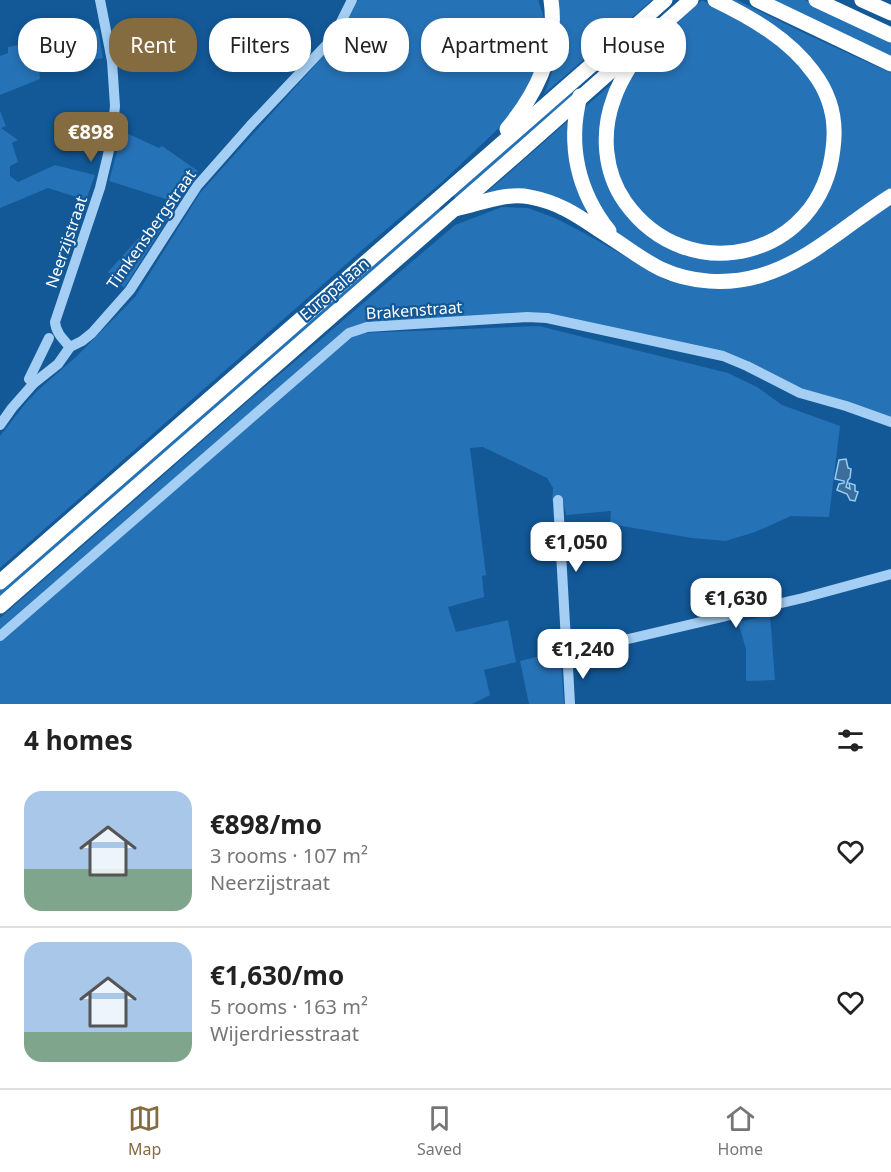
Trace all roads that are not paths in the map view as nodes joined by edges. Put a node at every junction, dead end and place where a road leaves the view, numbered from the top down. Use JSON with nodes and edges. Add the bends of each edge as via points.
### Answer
{"nodes":[{"id":1,"x":100,"y":0,"type":"edge"},
{"id":2,"x":352,"y":0,"type":"edge"},
{"id":3,"x":551,"y":0,"type":"edge"},
{"id":4,"x":664,"y":0,"type":"edge"},
{"id":5,"x":716,"y":0,"type":"edge"},
{"id":6,"x":757,"y":0,"type":"edge"},
{"id":7,"x":816,"y":0,"type":"edge"},
{"id":8,"x":862,"y":0,"type":"edge"},
{"id":9,"x":686,"y":5,"type":"edge"},
{"id":10,"x":891,"y":13,"type":"edge"},
{"id":11,"x":644,"y":18,"type":"edge"},
{"id":12,"x":671,"y":18,"type":"edge"},
{"id":13,"x":891,"y":35,"type":"edge"},
{"id":14,"x":891,"y":64,"type":"edge"},
{"id":15,"x":584,"y":72,"type":"edge"},
{"id":16,"x":590,"y":72,"type":"edge"},
{"id":17,"x":610,"y":72,"type":"edge"},
{"id":18,"x":626,"y":72,"type":"edge"},
{"id":19,"x":579,"y":99,"type":"junction"},
{"id":20,"x":463,"y":177,"type":"junction"},
{"id":21,"x":891,"y":196,"type":"edge"},
{"id":22,"x":452,"y":210,"type":"junction"},
{"id":23,"x":617,"y":241,"type":"junction"},
{"id":24,"x":49,"y":338,"type":"dead end"},
{"id":25,"x":70,"y":347,"type":"junction"},
{"id":26,"x":34,"y":383,"type":"junction"},
{"id":27,"x":891,"y":422,"type":"edge"},
{"id":28,"x":0,"y":425,"type":"edge"},
{"id":29,"x":558,"y":500,"type":"dead end"},
{"id":30,"x":891,"y":573,"type":"edge"},
{"id":31,"x":0,"y":582,"type":"edge"},
{"id":32,"x":0,"y":606,"type":"edge"},
{"id":33,"x":0,"y":636,"type":"edge"},
{"id":34,"x":573,"y":652,"type":"junction"},
{"id":35,"x":570,"y":704,"type":"edge"}],
"edges":[{"from":1,"to":25,"type":"street","name":"Neerzijstraat","via":[[112,61],[111,142],[100,188],[55,322],[58,334]]},
{"from":2,"to":25,"type":"street","name":"Timkensbergstraat","via":[[333,38],[197,186],[130,290],[92,333]]},
{"from":3,"to":20,"type":"highway","via":[[550,46],[532,93],[507,130],[478,155]]},
{"from":4,"to":11,"type":"highway","name":"Europalaan"},
{"from":5,"to":18,"type":"highway","via":[[789,46],[813,71],[831,106],[834,142],[828,176],[808,212],[791,229],[758,247],[722,253],[677,244],[649,228],[621,195],[608,163],[606,135],[614,97]]},
{"from":6,"to":14,"type":"highway"},
{"from":7,"to":13,"type":"highway"},
{"from":8,"to":10,"type":"highway"},
{"from":9,"to":12,"type":"highway","name":"Europalaan"},
{"from":15,"to":20,"type":"highway","name":"Europalaan"},
{"from":16,"to":19,"type":"highway"},
{"from":17,"to":19,"type":"highway","name":"Europalaan"},
{"from":19,"to":22,"type":"highway","name":"Europalaan"},
{"from":19,"to":23,"type":"highway","via":[[575,146],[582,182],[589,202]]},
{"from":20,"to":31,"type":"highway","name":"Europalaan"},
{"from":21,"to":23,"type":"highway","via":[[803,257],[760,276],[740,280],[710,281],[681,276],[654,265]]},
{"from":22,"to":23,"type":"highway","via":[[500,197],[529,197],[573,212]]},
{"from":22,"to":32,"type":"highway","name":"Europalaan"},
{"from":24,"to":26,"type":"street","via":[[29,379]]},
{"from":25,"to":26,"type":"street","name":"Timkensbergstraat","via":[[58,364]]},
{"from":26,"to":28,"type":"street"},
{"from":27,"to":33,"type":"street","name":"Brakenstraat","via":[[800,393],[723,356],[547,318],[356,329]]},
{"from":29,"to":34,"type":"street","via":[[566,641]]},
{"from":30,"to":34,"type":"street","via":[[803,598]]},
{"from":34,"to":35,"type":"street","via":[[568,666]]}]}
